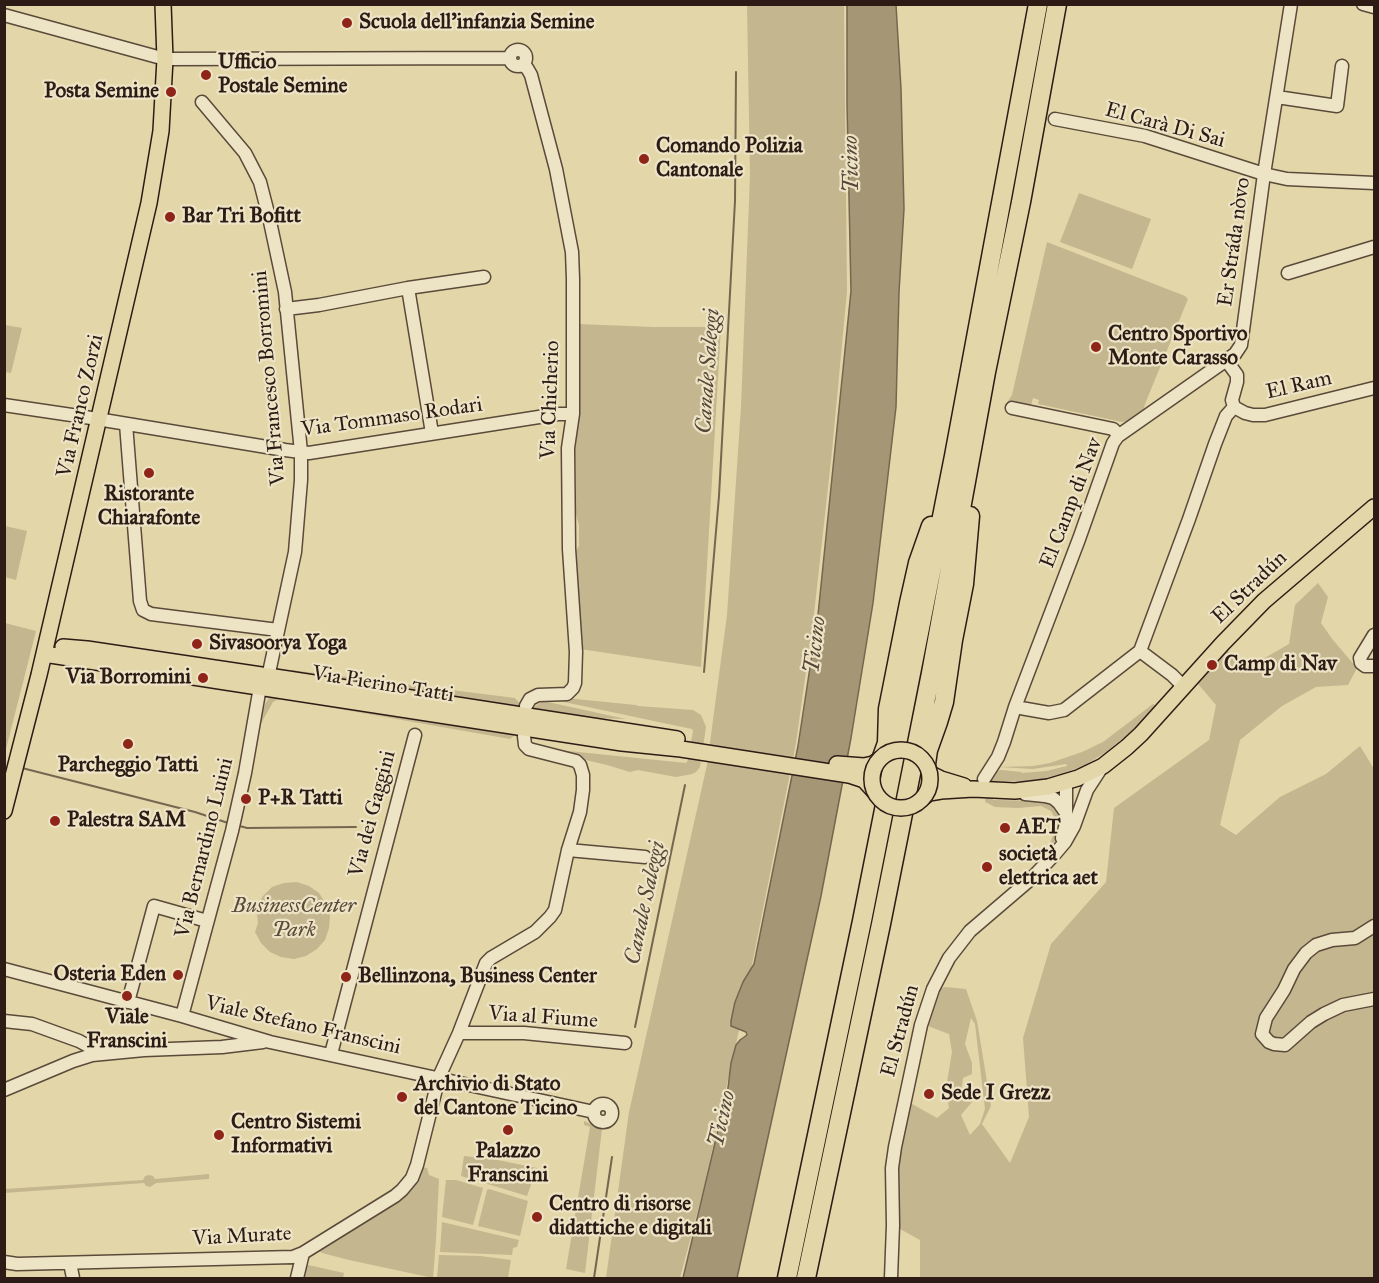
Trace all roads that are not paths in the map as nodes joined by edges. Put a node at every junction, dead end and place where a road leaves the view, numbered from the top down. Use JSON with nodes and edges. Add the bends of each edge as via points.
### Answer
{"nodes":[{"id":1,"x":163,"y":4,"type":"edge"},
{"id":2,"x":1038,"y":4,"type":"edge"},
{"id":3,"x":1057,"y":4,"type":"edge"},
{"id":4,"x":1291,"y":4,"type":"edge"},
{"id":5,"x":1364,"y":4,"type":"edge"},
{"id":6,"x":1374,"y":7,"type":"edge"},
{"id":7,"x":4,"y":15,"type":"edge"},
{"id":8,"x":165,"y":59,"type":"junction"},
{"id":9,"x":1342,"y":66,"type":"dead end"},
{"id":10,"x":1277,"y":97,"type":"junction"},
{"id":11,"x":202,"y":102,"type":"dead end"},
{"id":12,"x":1055,"y":119,"type":"dead end"},
{"id":13,"x":1264,"y":174,"type":"junction"},
{"id":14,"x":1374,"y":183,"type":"edge"},
{"id":15,"x":1374,"y":246,"type":"edge"},
{"id":16,"x":1288,"y":273,"type":"dead end"},
{"id":17,"x":484,"y":277,"type":"dead end"},
{"id":18,"x":408,"y":288,"type":"junction"},
{"id":19,"x":286,"y":309,"type":"junction"},
{"id":20,"x":1226,"y":360,"type":"junction"},
{"id":21,"x":1374,"y":388,"type":"edge"},
{"id":22,"x":4,"y":405,"type":"edge"},
{"id":23,"x":1234,"y":407,"type":"junction"},
{"id":24,"x":1012,"y":408,"type":"dead end"},
{"id":25,"x":573,"y":414,"type":"junction"},
{"id":26,"x":99,"y":419,"type":"junction"},
{"id":27,"x":978,"y":419,"type":"junction"},
{"id":28,"x":126,"y":424,"type":"junction"},
{"id":29,"x":432,"y":433,"type":"junction"},
{"id":30,"x":1119,"y":435,"type":"junction"},
{"id":31,"x":301,"y":452,"type":"junction"},
{"id":32,"x":954,"y":456,"type":"junction"},
{"id":33,"x":1374,"y":507,"type":"edge"},
{"id":34,"x":52,"y":620,"type":"junction"},
{"id":35,"x":278,"y":630,"type":"junction"},
{"id":36,"x":1374,"y":635,"type":"edge"},
{"id":37,"x":44,"y":649,"type":"junction"},
{"id":38,"x":87,"y":649,"type":"junction"},
{"id":39,"x":1140,"y":651,"type":"junction"},
{"id":40,"x":1374,"y":666,"type":"edge"},
{"id":41,"x":264,"y":677,"type":"junction"},
{"id":42,"x":1184,"y":687,"type":"junction"},
{"id":43,"x":526,"y":706,"type":"dead end"},
{"id":44,"x":1015,"y":707,"type":"junction"},
{"id":45,"x":415,"y":735,"type":"dead end"},
{"id":46,"x":524,"y":736,"type":"dead end"},
{"id":47,"x":682,"y":745,"type":"junction"},
{"id":48,"x":880,"y":758,"type":"junction"},
{"id":49,"x":1103,"y":766,"type":"junction"},
{"id":50,"x":927,"y":767,"type":"junction"},
{"id":51,"x":1069,"y":782,"type":"junction"},
{"id":52,"x":979,"y":784,"type":"junction"},
{"id":53,"x":999,"y":791,"type":"junction"},
{"id":54,"x":875,"y":792,"type":"junction"},
{"id":55,"x":921,"y":799,"type":"junction"},
{"id":56,"x":4,"y":812,"type":"edge"},
{"id":57,"x":1071,"y":815,"type":"junction"},
{"id":58,"x":568,"y":850,"type":"junction"},
{"id":59,"x":645,"y":857,"type":"dead end"},
{"id":60,"x":207,"y":921,"type":"junction"},
{"id":61,"x":1374,"y":926,"type":"edge"},
{"id":62,"x":4,"y":969,"type":"edge"},
{"id":63,"x":1374,"y":999,"type":"edge"},
{"id":64,"x":128,"y":1002,"type":"junction"},
{"id":65,"x":182,"y":1016,"type":"junction"},
{"id":66,"x":4,"y":1021,"type":"edge"},
{"id":67,"x":237,"y":1032,"type":"junction"},
{"id":68,"x":459,"y":1033,"type":"junction"},
{"id":69,"x":270,"y":1042,"type":"junction"},
{"id":70,"x":625,"y":1043,"type":"dead end"},
{"id":71,"x":232,"y":1046,"type":"junction"},
{"id":72,"x":101,"y":1053,"type":"junction"},
{"id":73,"x":331,"y":1054,"type":"junction"},
{"id":74,"x":438,"y":1077,"type":"junction"},
{"id":75,"x":4,"y":1090,"type":"edge"},
{"id":76,"x":594,"y":1113,"type":"dead end"},
{"id":77,"x":303,"y":1253,"type":"junction"},
{"id":78,"x":11,"y":1263,"type":"edge"},
{"id":79,"x":70,"y":1263,"type":"junction"},
{"id":80,"x":4,"y":1268,"type":"edge"},
{"id":81,"x":74,"y":1278,"type":"edge"},
{"id":82,"x":297,"y":1278,"type":"edge"},
{"id":83,"x":787,"y":1278,"type":"edge"},
{"id":84,"x":806,"y":1278,"type":"edge"},
{"id":85,"x":891,"y":1278,"type":"edge"}],
"edges":[{"from":1,"to":8,"type":"main road","name":"Via Franco Zorzi"},
{"from":2,"to":32,"type":"highway"},
{"from":3,"to":27,"type":"highway"},
{"from":4,"to":10,"type":"street","name":"Er Stráda nòvo"},
{"from":5,"to":6,"type":"street"},
{"from":7,"to":8,"type":"street"},
{"from":8,"to":25,"type":"street","name":"Via Chicherio","via":[[509,58],[513,64],[527,68],[556,169],[572,252]]},
{"from":8,"to":26,"type":"main road","name":"Via Franco Zorzi","via":[[161,131],[150,203]]},
{"from":9,"to":10,"type":"street","via":[[1337,105]]},
{"from":10,"to":13,"type":"street","name":"Er Stráda nòvo"},
{"from":11,"to":19,"type":"street","name":"Via Francesco Borromini","via":[[245,153],[260,182],[279,259]]},
{"from":12,"to":13,"type":"street","name":"El Carà Di Sai","via":[[1145,136]]},
{"from":13,"to":14,"type":"street","name":"El Carà Di Sai","via":[[1287,179]]},
{"from":13,"to":20,"type":"street","name":"Er Stráda nòvo","via":[[1241,345]]},
{"from":15,"to":16,"type":"street"},
{"from":17,"to":18,"type":"street"},
{"from":18,"to":19,"type":"street"},
{"from":18,"to":29,"type":"street"},
{"from":19,"to":31,"type":"street","name":"Via Francesco Borromini"},
{"from":20,"to":23,"type":"street","via":[[1237,375]]},
{"from":20,"to":30,"type":"street","name":"El Camp di Nav"},
{"from":21,"to":23,"type":"street","name":"El Ram","via":[[1264,415]]},
{"from":22,"to":26,"type":"street","name":"Via Tommaso Rodari"},
{"from":23,"to":39,"type":"street","via":[[1226,416],[1215,444]]},
{"from":24,"to":30,"type":"street","via":[[1113,429]]},
{"from":25,"to":29,"type":"street","name":"Via Tommaso Rodari"},
{"from":25,"to":43,"type":"street","name":"Via Chicherio","via":[[568,443],[575,683],[567,694],[538,695]]},
{"from":26,"to":28,"type":"street","name":"Via Tommaso Rodari"},
{"from":26,"to":34,"type":"main road","name":"Via Franco Zorzi"},
{"from":27,"to":50,"type":"highway","via":[[964,584],[944,702],[928,750]]},
{"from":27,"to":84,"type":"highway","via":[[881,924]]},
{"from":28,"to":31,"type":"street","name":"Via Tommaso Rodari"},
{"from":28,"to":35,"type":"street","via":[[141,608],[151,614]]},
{"from":29,"to":31,"type":"street","name":"Via Tommaso Rodari"},
{"from":30,"to":44,"type":"street","name":"El Camp di Nav"},
{"from":31,"to":35,"type":"street","name":"Via Francesco Borromini","via":[[295,552]]},
{"from":32,"to":48,"type":"highway","via":[[918,563],[888,709],[887,743]]},
{"from":32,"to":83,"type":"highway"},
{"from":33,"to":42,"type":"main road","name":"El Stradún","via":[[1249,615]]},
{"from":34,"to":37,"type":"main road","name":"Via Franco Zorzi"},
{"from":34,"to":38,"type":"main road","via":[[64,638]]},
{"from":35,"to":41,"type":"street","name":"Via Francesco Borromini"},
{"from":36,"to":40,"type":"street","via":[[1360,658],[1365,666]]},
{"from":37,"to":38,"type":"main road","name":"Via Pierino Tatti"},
{"from":37,"to":41,"type":"main road","name":"Via Pierino Tatti"},
{"from":37,"to":56,"type":"main road","name":"Via Franco Zorzi"},
{"from":38,"to":41,"type":"main road","name":"Via Pierino Tatti"},
{"from":39,"to":42,"type":"street"},
{"from":39,"to":44,"type":"street","via":[[1064,710],[1049,713]]},
{"from":41,"to":47,"type":"main road","name":"Via Pierino Tatti","via":[[622,743]]},
{"from":41,"to":60,"type":"street","name":"Via Bernardino Luini","via":[[234,826]]},
{"from":42,"to":49,"type":"main road","name":"El Stradún","via":[[1127,747]]},
{"from":44,"to":52,"type":"street","name":"El Camp di Nav","via":[[1000,752]]},
{"from":45,"to":73,"type":"street","name":"Via dei Gaggini"},
{"from":46,"to":58,"type":"street","via":[[529,749],[580,765],[584,782],[582,800]]},
{"from":47,"to":48,"type":"main road","via":[[850,766],[868,766]]},
{"from":47,"to":54,"type":"main road","via":[[849,776],[864,780]]},
{"from":48,"to":50,"type":"main road","bridge":true,"via":[[889,752],[906,750],[921,758]]},
{"from":48,"to":54,"type":"main road","bridge":true,"via":[[872,776]]},
{"from":49,"to":51,"type":"main road","name":"El Stradún"},
{"from":49,"to":57,"type":"street"},
{"from":50,"to":52,"type":"main road","via":[[941,779]]},
{"from":50,"to":55,"type":"main road","bridge":true,"via":[[929,785]]},
{"from":51,"to":53,"type":"main road","name":"El Stradún"},
{"from":51,"to":57,"type":"street"},
{"from":52,"to":53,"type":"main road","name":"El Stradún"},
{"from":52,"to":55,"type":"main road","via":[[934,792]]},
{"from":53,"to":57,"type":"street","via":[[1053,798]]},
{"from":54,"to":55,"type":"main road","bridge":true,"via":[[888,805],[897,807]]},
{"from":57,"to":85,"type":"street","name":"El Stradún","via":[[1054,855],[970,931],[949,958],[927,1005],[895,1148]]},
{"from":58,"to":59,"type":"street"},
{"from":58,"to":68,"type":"street","via":[[552,915],[536,932],[488,959]]},
{"from":60,"to":64,"type":"street","via":[[154,906]]},
{"from":60,"to":65,"type":"street","name":"Via Bernardino Luini"},
{"from":61,"to":63,"type":"street","via":[[1355,938],[1332,940],[1306,953],[1266,1018],[1262,1034],[1269,1042],[1285,1045],[1324,1014],[1343,1005]]},
{"from":62,"to":64,"type":"street","name":"Viale Stefano Franscini"},
{"from":64,"to":65,"type":"street","name":"Viale Stefano Franscini"},
{"from":65,"to":67,"type":"street","name":"Viale Stefano Franscini"},
{"from":66,"to":72,"type":"street","via":[[33,1024]]},
{"from":67,"to":69,"type":"street","name":"Viale Stefano Franscini"},
{"from":67,"to":71,"type":"street","via":[[238,1039]]},
{"from":68,"to":70,"type":"street","name":"Via al Fiume","via":[[524,1033]]},
{"from":68,"to":74,"type":"street"},
{"from":69,"to":71,"type":"street"},
{"from":69,"to":73,"type":"street","name":"Viale Stefano Franscini"},
{"from":71,"to":72,"type":"street"},
{"from":72,"to":75,"type":"street"},
{"from":73,"to":74,"type":"street","name":"Viale Stefano Franscini"},
{"from":74,"to":76,"type":"street","name":"Viale Stefano Franscini"},
{"from":74,"to":77,"type":"street","name":"Via Murate","via":[[417,1165],[408,1184]]},
{"from":77,"to":79,"type":"street","name":"Via Murate","via":[[287,1257]]},
{"from":77,"to":82,"type":"street"},
{"from":78,"to":79,"type":"street","name":"Via Murate"},
{"from":78,"to":80,"type":"street","name":"Via Murate"},
{"from":79,"to":81,"type":"street"}]}
